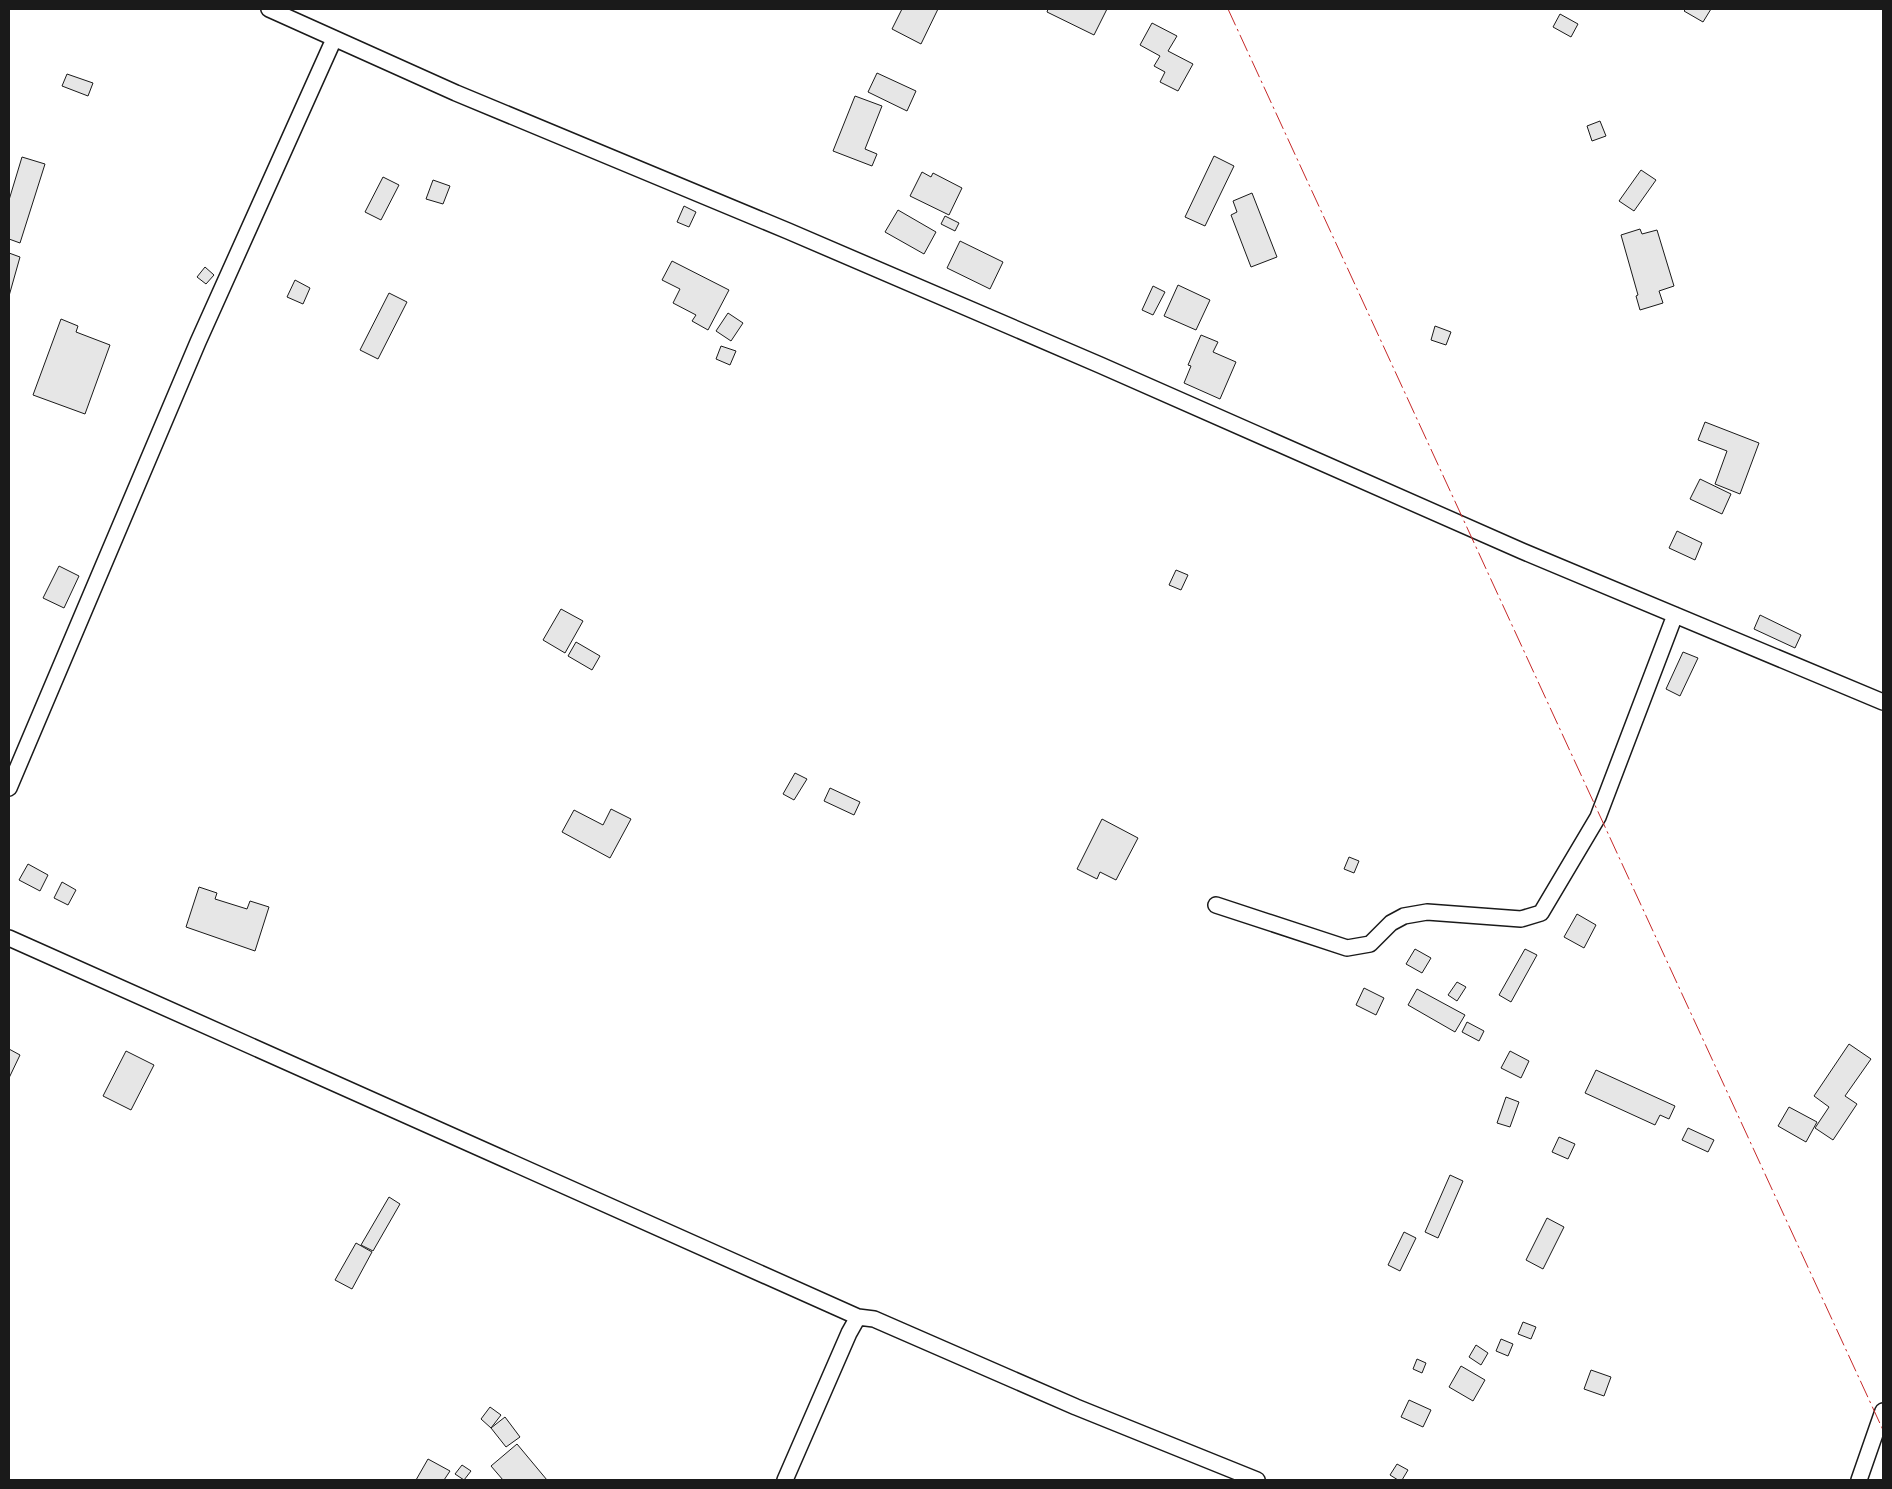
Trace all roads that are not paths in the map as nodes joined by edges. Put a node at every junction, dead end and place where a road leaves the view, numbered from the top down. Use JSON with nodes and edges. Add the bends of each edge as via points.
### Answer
{"nodes":[{"id":1,"x":269,"y":9,"type":"edge"},
{"id":2,"x":334,"y":39,"type":"junction"},
{"id":3,"x":1676,"y":615,"type":"junction"},
{"id":4,"x":1883,"y":702,"type":"edge"},
{"id":5,"x":9,"y":788,"type":"edge"},
{"id":6,"x":1216,"y":905,"type":"dead end"},
{"id":7,"x":9,"y":938,"type":"edge"},
{"id":8,"x":858,"y":1317,"type":"junction"},
{"id":9,"x":1883,"y":1411,"type":"edge"},
{"id":10,"x":785,"y":1480,"type":"edge"},
{"id":11,"x":1258,"y":1480,"type":"edge"},
{"id":12,"x":1859,"y":1480,"type":"edge"}],
"edges":[{"from":1,"to":2,"type":"street"},
{"from":2,"to":3,"type":"street","via":[[843,254],[1522,551]]},
{"from":2,"to":5,"type":"street","via":[[198,342]]},
{"from":3,"to":4,"type":"street"},
{"from":3,"to":6,"type":"street","via":[[1598,817],[1541,913],[1521,919],[1427,912],[1404,916],[1391,923],[1370,944],[1347,948]]},
{"from":7,"to":8,"type":"street"},
{"from":8,"to":10,"type":"street"},
{"from":8,"to":11,"type":"street","via":[[874,1319],[1076,1407]]},
{"from":9,"to":12,"type":"street"}]}
